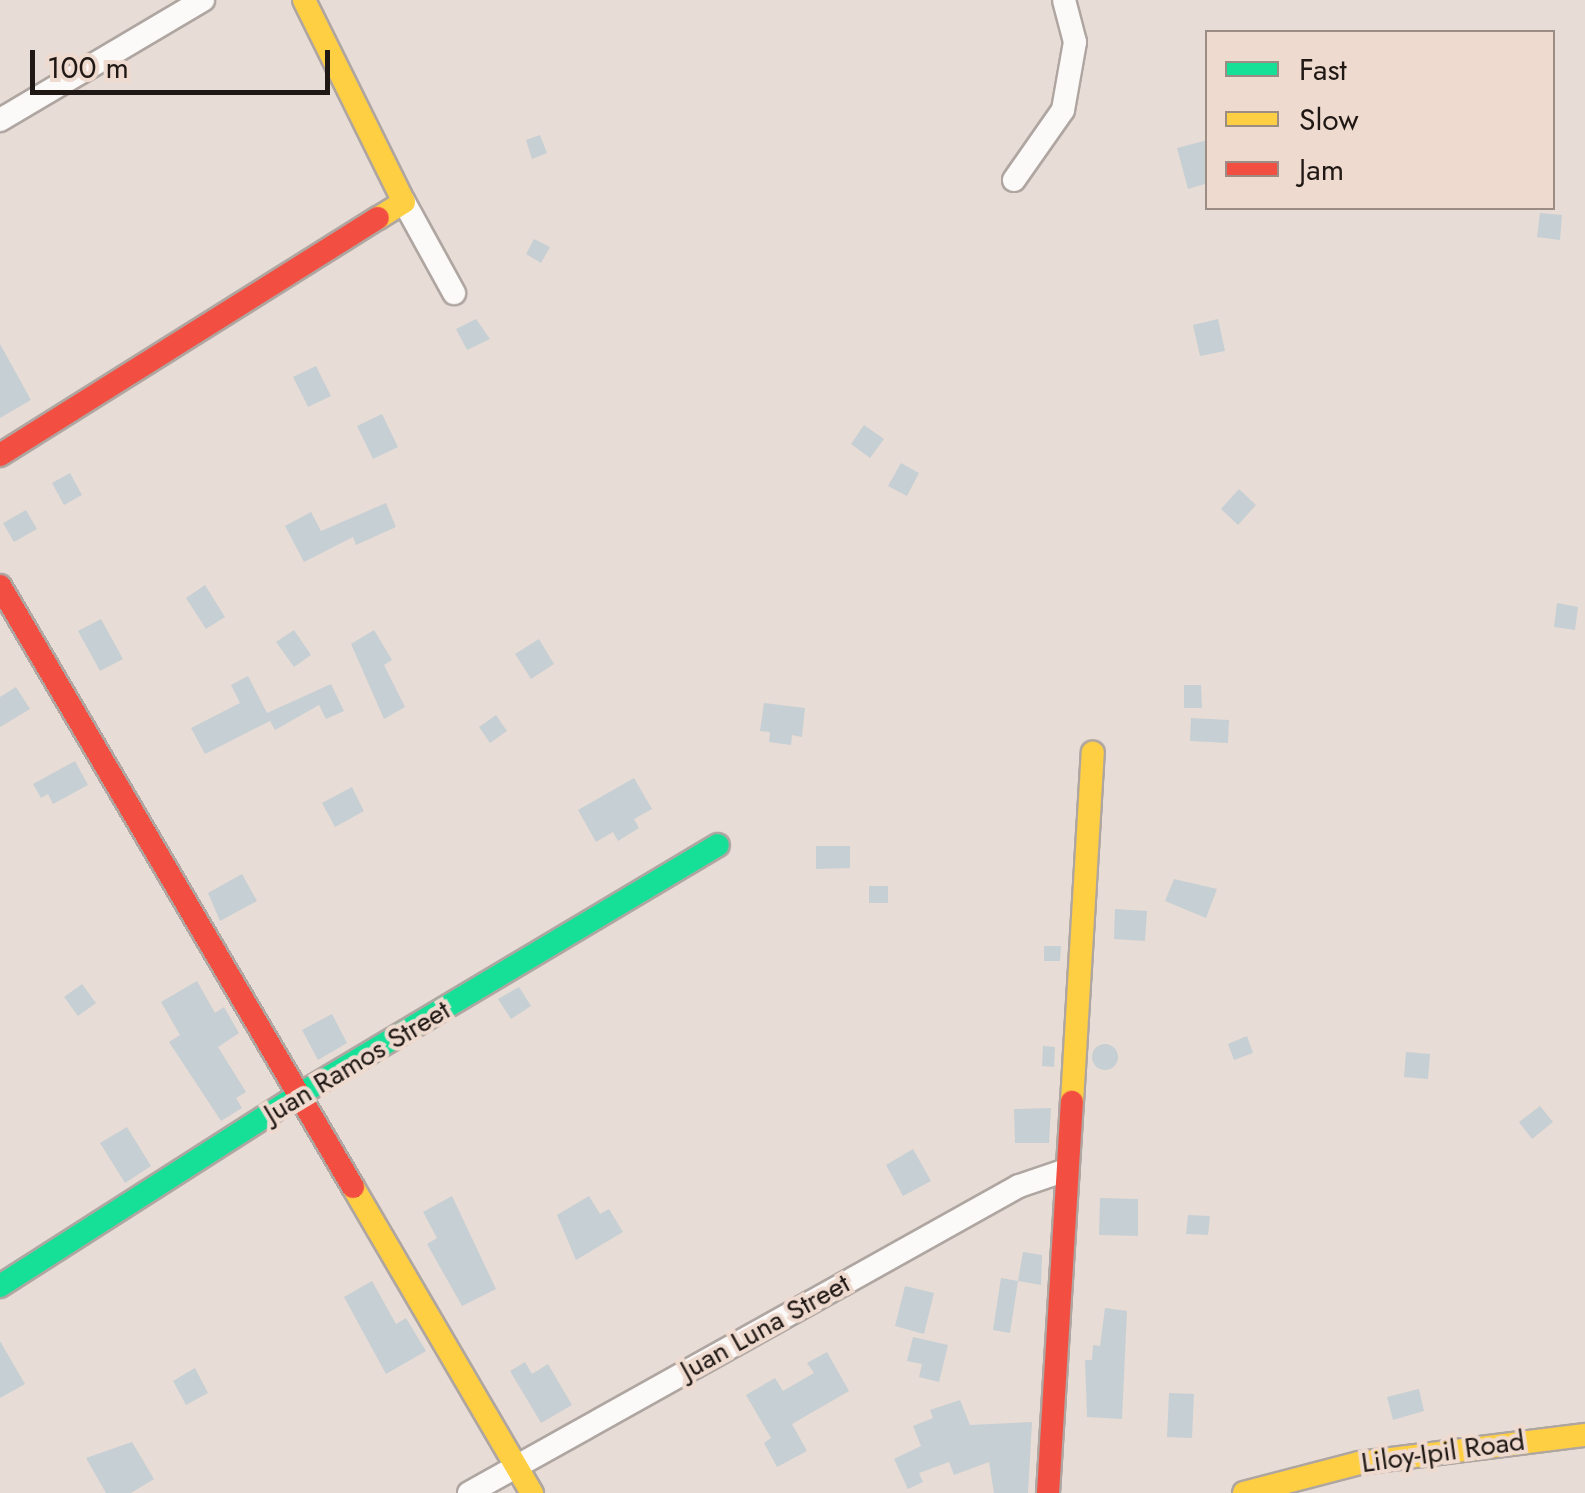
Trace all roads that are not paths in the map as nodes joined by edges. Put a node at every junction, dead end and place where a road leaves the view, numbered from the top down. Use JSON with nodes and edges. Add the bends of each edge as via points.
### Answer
{"nodes":[{"id":1,"x":203,"y":0,"type":"edge"},
{"id":2,"x":304,"y":0,"type":"edge"},
{"id":3,"x":1064,"y":0,"type":"edge"},
{"id":4,"x":0,"y":120,"type":"edge"},
{"id":5,"x":1014,"y":180,"type":"dead end"},
{"id":6,"x":404,"y":202,"type":"junction"},
{"id":7,"x":454,"y":293,"type":"dead end"},
{"id":8,"x":0,"y":456,"type":"edge"},
{"id":9,"x":0,"y":586,"type":"edge"},
{"id":10,"x":1092,"y":753,"type":"dead end"},
{"id":11,"x":718,"y":845,"type":"dead end"},
{"id":12,"x":302,"y":1093,"type":"junction"},
{"id":13,"x":1066,"y":1170,"type":"junction"},
{"id":14,"x":0,"y":1286,"type":"edge"},
{"id":15,"x":1585,"y":1435,"type":"edge"},
{"id":16,"x":516,"y":1465,"type":"junction"},
{"id":17,"x":468,"y":1493,"type":"edge"},
{"id":18,"x":532,"y":1493,"type":"edge"},
{"id":19,"x":1048,"y":1493,"type":"edge"},
{"id":20,"x":1244,"y":1493,"type":"edge"}],
"edges":[{"from":1,"to":4,"type":"street"},
{"from":2,"to":6,"type":"main road"},
{"from":3,"to":5,"type":"street","via":[[1075,42],[1072,78],[1062,110]]},
{"from":6,"to":7,"type":"street"},
{"from":6,"to":8,"type":"main road"},
{"from":9,"to":12,"type":"main road"},
{"from":10,"to":13,"type":"main road"},
{"from":11,"to":12,"type":"main road","name":"Juan Ramos Street"},
{"from":12,"to":14,"type":"main road","name":"Juan Ramos Street"},
{"from":12,"to":16,"type":"main road"},
{"from":13,"to":16,"type":"street","name":"Juan Luna Street","via":[[1019,1186]]},
{"from":13,"to":19,"type":"main road"},
{"from":15,"to":20,"type":"main road","name":"Liloy-Ipil Road","via":[[1359,1463]]},
{"from":16,"to":17,"type":"street","name":"Juan Luna Street"},
{"from":16,"to":18,"type":"main road"}]}
